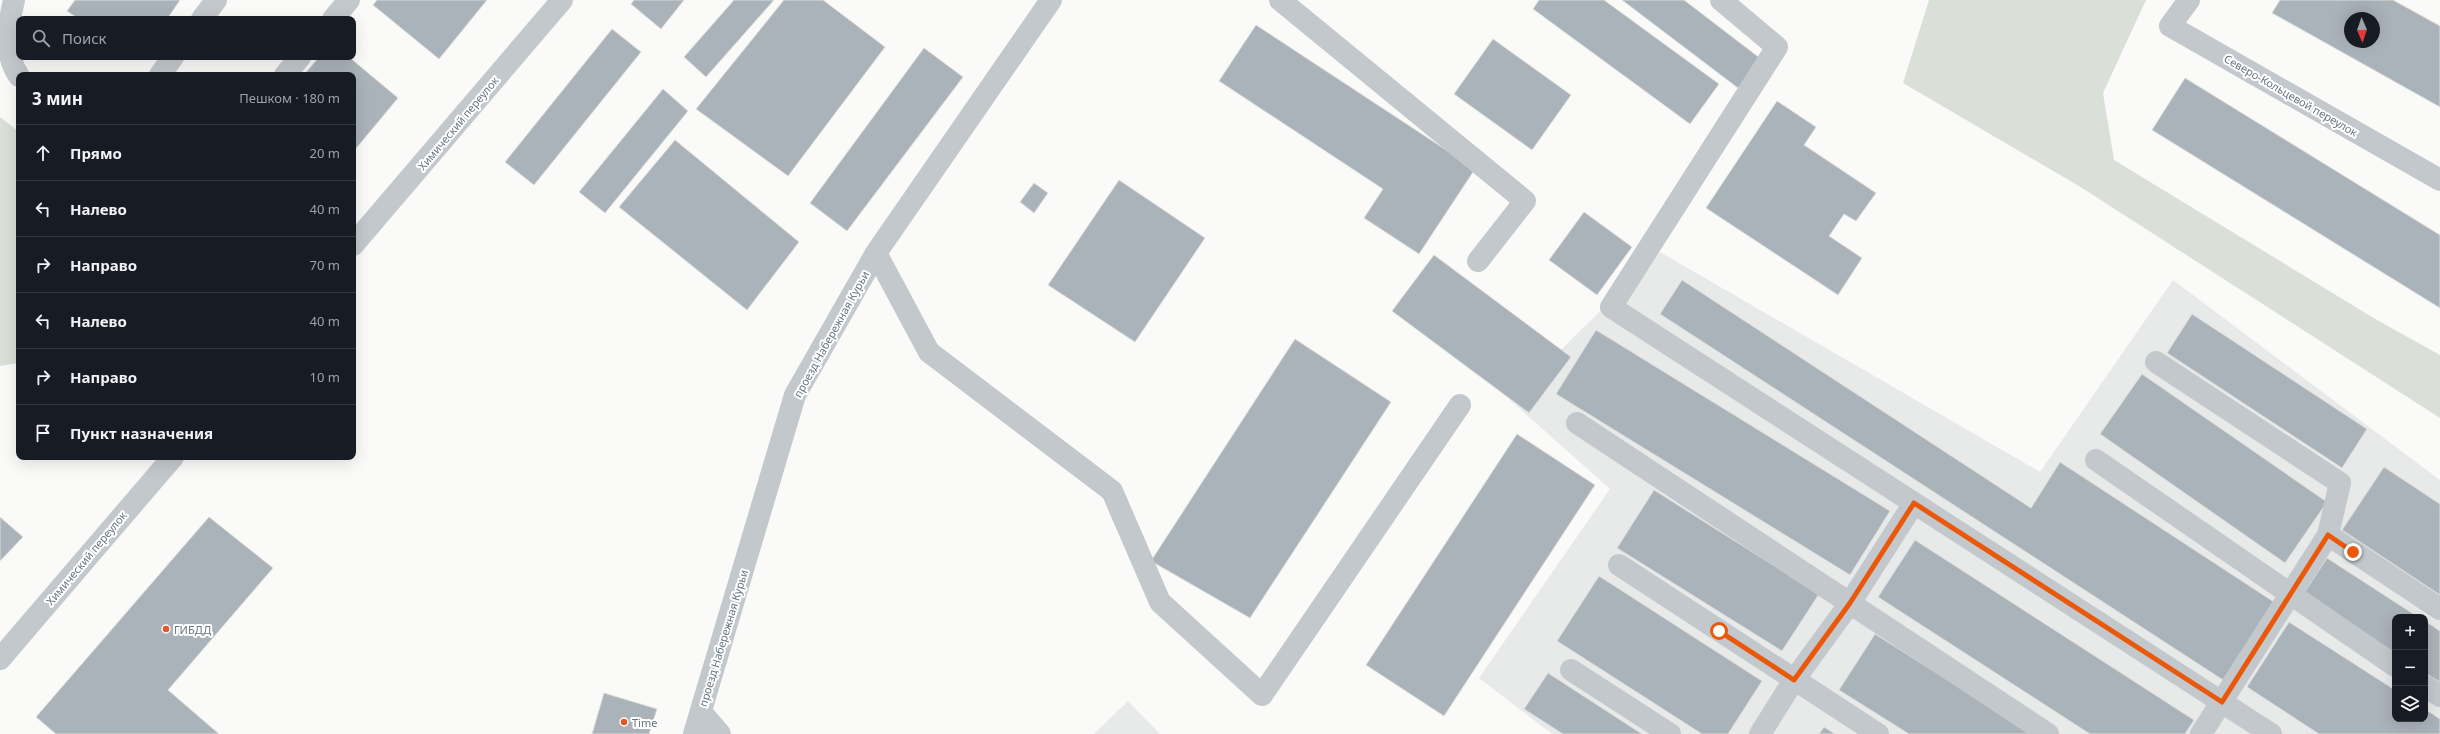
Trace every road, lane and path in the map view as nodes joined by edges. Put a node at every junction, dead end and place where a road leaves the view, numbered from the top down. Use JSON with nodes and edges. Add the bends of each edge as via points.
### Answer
{"nodes":[{"id":1,"x":14,"y":0,"type":"edge"},
{"id":2,"x":216,"y":0,"type":"edge"},
{"id":3,"x":349,"y":0,"type":"edge"},
{"id":4,"x":562,"y":0,"type":"edge"},
{"id":5,"x":1051,"y":0,"type":"edge"},
{"id":6,"x":1280,"y":0,"type":"edge"},
{"id":7,"x":1721,"y":0,"type":"edge"},
{"id":8,"x":2189,"y":0,"type":"edge"},
{"id":9,"x":204,"y":16,"type":"edge"},
{"id":10,"x":336,"y":16,"type":"edge"},
{"id":11,"x":172,"y":60,"type":"edge"},
{"id":12,"x":298,"y":60,"type":"edge"},
{"id":13,"x":17,"y":72,"type":"edge"},
{"id":14,"x":162,"y":72,"type":"edge"},
{"id":15,"x":288,"y":72,"type":"edge"},
{"id":16,"x":2440,"y":180,"type":"edge"},
{"id":17,"x":356,"y":241,"type":"edge"},
{"id":18,"x":876,"y":253,"type":"junction"},
{"id":19,"x":1478,"y":262,"type":"dead end"},
{"id":20,"x":2156,"y":362,"type":"dead end"},
{"id":21,"x":1460,"y":405,"type":"dead end"},
{"id":22,"x":1577,"y":423,"type":"dead end"},
{"id":23,"x":169,"y":460,"type":"edge"},
{"id":24,"x":2096,"y":460,"type":"dead end"},
{"id":25,"x":1914,"y":503,"type":"junction"},
{"id":26,"x":2328,"y":535,"type":"junction"},
{"id":27,"x":1619,"y":565,"type":"dead end"},
{"id":28,"x":2289,"y":594,"type":"junction"},
{"id":29,"x":1850,"y":603,"type":"junction"},
{"id":30,"x":2440,"y":609,"type":"edge"},
{"id":31,"x":0,"y":659,"type":"edge"},
{"id":32,"x":2392,"y":664,"type":"edge"},
{"id":33,"x":1571,"y":670,"type":"dead end"},
{"id":34,"x":1794,"y":680,"type":"junction"},
{"id":35,"x":2428,"y":688,"type":"edge"},
{"id":36,"x":2440,"y":696,"type":"edge"},
{"id":37,"x":2222,"y":702,"type":"junction"},
{"id":38,"x":701,"y":712,"type":"junction"},
{"id":39,"x":694,"y":734,"type":"edge"},
{"id":40,"x":720,"y":734,"type":"edge"},
{"id":41,"x":1670,"y":734,"type":"edge"},
{"id":42,"x":1760,"y":734,"type":"edge"},
{"id":43,"x":1878,"y":734,"type":"edge"},
{"id":44,"x":2048,"y":734,"type":"edge"},
{"id":45,"x":2201,"y":734,"type":"edge"},
{"id":46,"x":2271,"y":734,"type":"edge"}],
"edges":[{"from":1,"to":13,"type":"street","via":[[7,42]]},
{"from":2,"to":9,"type":"street"},
{"from":3,"to":10,"type":"street"},
{"from":4,"to":17,"type":"street","name":"Химический переулок"},
{"from":5,"to":18,"type":"street","name":"проезд Набережная Курьи"},
{"from":6,"to":19,"type":"street","via":[[1525,201]]},
{"from":7,"to":25,"type":"street","via":[[1777,47],[1611,307]]},
{"from":8,"to":16,"type":"street","name":"Северо-Кольцевой переулок","via":[[2170,26]]},
{"from":11,"to":14,"type":"street"},
{"from":12,"to":15,"type":"street"},
{"from":18,"to":21,"type":"street","via":[[929,352],[1112,491],[1160,602],[1262,695]]},
{"from":18,"to":38,"type":"street","name":"проезд Набережная Курьи","via":[[795,395]]},
{"from":20,"to":26,"type":"street","via":[[2340,483]]},
{"from":22,"to":29,"type":"street"},
{"from":23,"to":31,"type":"street","name":"Химический переулок"},
{"from":24,"to":28,"type":"street"},
{"from":25,"to":29,"type":"street"},
{"from":25,"to":37,"type":"street"},
{"from":26,"to":28,"type":"street"},
{"from":26,"to":30,"type":"street"},
{"from":27,"to":34,"type":"street"},
{"from":28,"to":32,"type":"street"},
{"from":28,"to":37,"type":"street"},
{"from":29,"to":34,"type":"street"},
{"from":29,"to":44,"type":"street"},
{"from":33,"to":41,"type":"street"},
{"from":34,"to":42,"type":"street"},
{"from":34,"to":43,"type":"street"},
{"from":35,"to":36,"type":"street"},
{"from":37,"to":45,"type":"street"},
{"from":37,"to":46,"type":"street"},
{"from":38,"to":39,"type":"street","name":"проезд Набережная Курьи"},
{"from":38,"to":40,"type":"street"}]}
